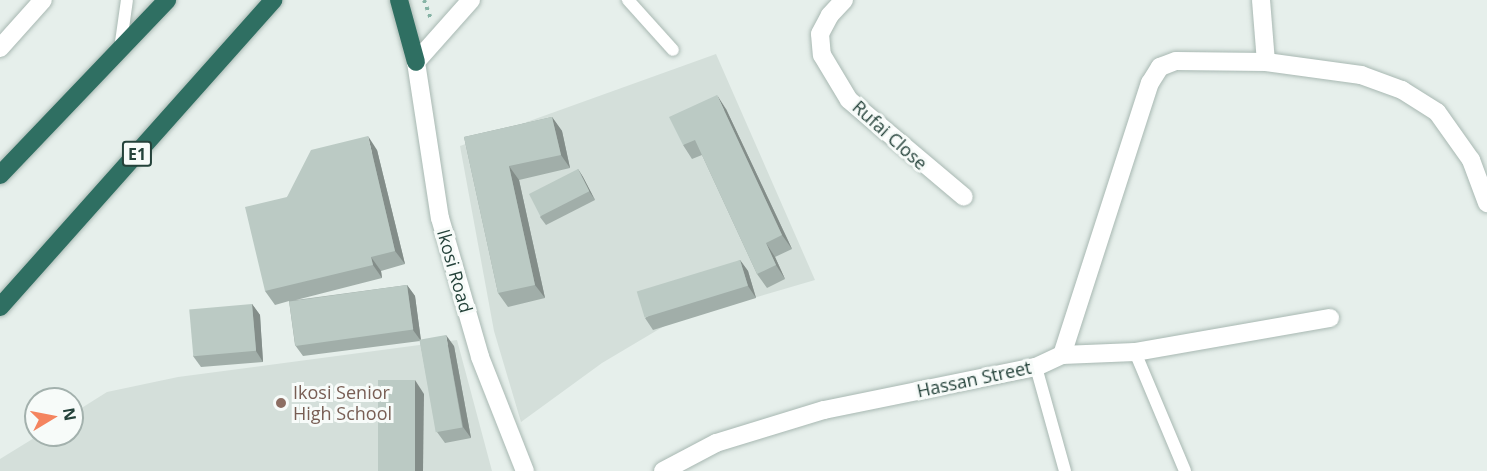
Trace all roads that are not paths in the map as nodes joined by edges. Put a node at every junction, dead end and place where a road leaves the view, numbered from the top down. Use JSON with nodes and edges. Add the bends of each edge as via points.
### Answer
{"nodes":[{"id":1,"x":43,"y":0,"type":"edge"},
{"id":2,"x":127,"y":0,"type":"edge"},
{"id":3,"x":167,"y":0,"type":"edge"},
{"id":4,"x":274,"y":0,"type":"edge"},
{"id":5,"x":399,"y":0,"type":"edge"},
{"id":6,"x":471,"y":0,"type":"edge"},
{"id":7,"x":628,"y":0,"type":"edge"},
{"id":8,"x":844,"y":0,"type":"edge"},
{"id":9,"x":1261,"y":0,"type":"edge"},
{"id":10,"x":0,"y":48,"type":"edge"},
{"id":11,"x":120,"y":49,"type":"junction"},
{"id":12,"x":673,"y":50,"type":"dead end"},
{"id":13,"x":416,"y":62,"type":"junction"},
{"id":14,"x":1266,"y":62,"type":"junction"},
{"id":15,"x":0,"y":175,"type":"edge"},
{"id":16,"x":964,"y":197,"type":"dead end"},
{"id":17,"x":1487,"y":203,"type":"edge"},
{"id":18,"x":0,"y":307,"type":"edge"},
{"id":19,"x":1330,"y":318,"type":"dead end"},
{"id":20,"x":1135,"y":352,"type":"junction"},
{"id":21,"x":1062,"y":355,"type":"junction"},
{"id":22,"x":1036,"y":367,"type":"junction"},
{"id":23,"x":525,"y":471,"type":"edge"},
{"id":24,"x":663,"y":471,"type":"edge"},
{"id":25,"x":1065,"y":471,"type":"edge"},
{"id":26,"x":1185,"y":471,"type":"edge"}],
"edges":[{"from":1,"to":10,"type":"street"},
{"from":2,"to":11,"type":"lane"},
{"from":3,"to":11,"type":"highway"},
{"from":4,"to":18,"type":"highway","number":"E1"},
{"from":5,"to":13,"type":"highway"},
{"from":6,"to":13,"type":"street"},
{"from":7,"to":12,"type":"lane"},
{"from":8,"to":16,"type":"street","name":"Rufai Close","via":[[820,34],[822,55],[849,100]]},
{"from":9,"to":14,"type":"street"},
{"from":11,"to":15,"type":"highway"},
{"from":13,"to":23,"type":"street","name":"Ikosi Road","via":[[440,218],[480,357]]},
{"from":14,"to":17,"type":"street","via":[[1361,75],[1402,90],[1437,112],[1471,160]]},
{"from":14,"to":21,"type":"street","via":[[1176,61],[1160,67],[1150,83]]},
{"from":19,"to":20,"type":"street","name":"Hassan Street"},
{"from":20,"to":21,"type":"street","name":"Hassan Street"},
{"from":20,"to":26,"type":"lane"},
{"from":21,"to":22,"type":"street","name":"Hassan Street"},
{"from":22,"to":24,"type":"street","name":"Hassan Street","via":[[824,410],[716,443]]},
{"from":22,"to":25,"type":"lane"}]}
